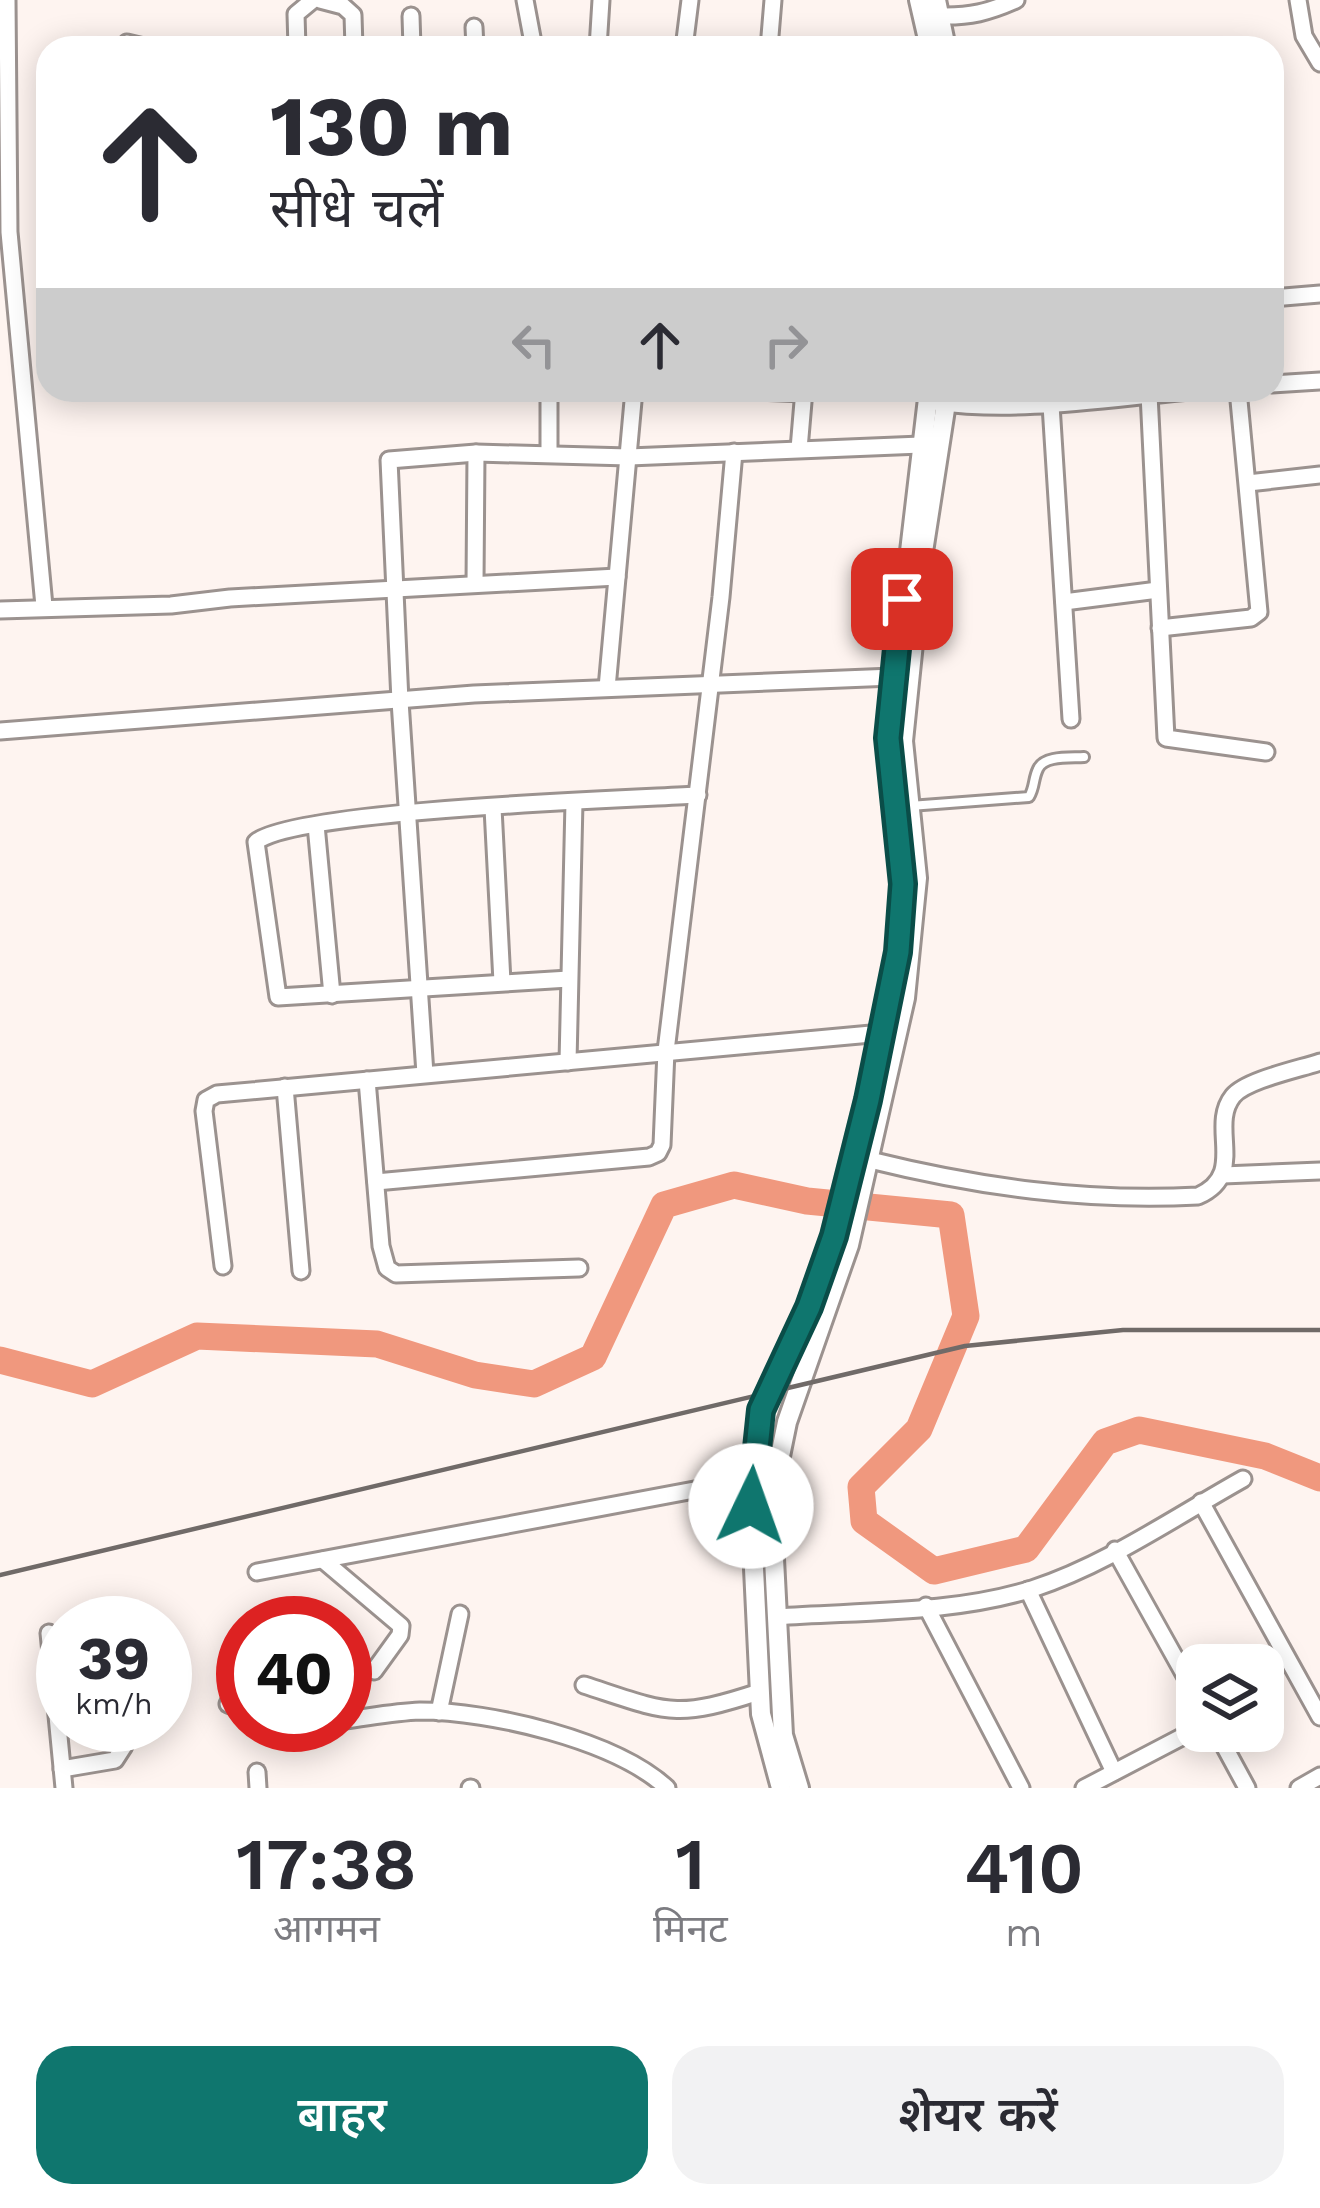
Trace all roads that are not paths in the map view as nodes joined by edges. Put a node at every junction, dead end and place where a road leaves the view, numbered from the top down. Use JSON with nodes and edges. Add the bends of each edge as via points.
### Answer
{"nodes":[{"id":1,"x":8,"y":0,"type":"edge"},
{"id":2,"x":316,"y":0,"type":"edge"},
{"id":3,"x":525,"y":0,"type":"edge"},
{"id":4,"x":601,"y":0,"type":"edge"},
{"id":5,"x":690,"y":0,"type":"edge"},
{"id":6,"x":773,"y":0,"type":"edge"},
{"id":7,"x":919,"y":0,"type":"edge"},
{"id":8,"x":1016,"y":0,"type":"edge"},
{"id":9,"x":1298,"y":0,"type":"edge"},
{"id":10,"x":938,"y":8,"type":"edge"},
{"id":11,"x":411,"y":16,"type":"dead end"},
{"id":12,"x":474,"y":27,"type":"dead end"},
{"id":13,"x":297,"y":36,"type":"edge"},
{"id":14,"x":354,"y":36,"type":"edge"},
{"id":15,"x":412,"y":36,"type":"edge"},
{"id":16,"x":474,"y":36,"type":"edge"},
{"id":17,"x":532,"y":36,"type":"edge"},
{"id":18,"x":599,"y":36,"type":"edge"},
{"id":19,"x":686,"y":36,"type":"edge"},
{"id":20,"x":770,"y":36,"type":"edge"},
{"id":21,"x":927,"y":36,"type":"edge"},
{"id":22,"x":1320,"y":63,"type":"edge"},
{"id":23,"x":4,"y":236,"type":"edge"},
{"id":24,"x":1320,"y":294,"type":"edge"},
{"id":25,"x":1284,"y":297,"type":"edge"},
{"id":26,"x":1320,"y":381,"type":"edge"},
{"id":27,"x":1284,"y":384,"type":"edge"},
{"id":28,"x":549,"y":402,"type":"edge"},
{"id":29,"x":633,"y":402,"type":"edge"},
{"id":30,"x":803,"y":402,"type":"edge"},
{"id":31,"x":935,"y":402,"type":"edge"},
{"id":32,"x":936,"y":402,"type":"edge"},
{"id":33,"x":1014,"y":402,"type":"edge"},
{"id":34,"x":1068,"y":402,"type":"edge"},
{"id":35,"x":1148,"y":402,"type":"edge"},
{"id":36,"x":1239,"y":402,"type":"edge"},
{"id":37,"x":1052,"y":405,"type":"junction"},
{"id":38,"x":921,"y":445,"type":"junction"},
{"id":39,"x":799,"y":449,"type":"junction"},
{"id":40,"x":734,"y":452,"type":"junction"},
{"id":41,"x":476,"y":453,"type":"junction"},
{"id":42,"x":548,"y":453,"type":"junction"},
{"id":43,"x":629,"y":457,"type":"junction"},
{"id":44,"x":1320,"y":475,"type":"edge"},
{"id":45,"x":1248,"y":483,"type":"junction"},
{"id":46,"x":617,"y":577,"type":"junction"},
{"id":47,"x":475,"y":584,"type":"junction"},
{"id":48,"x":395,"y":590,"type":"junction"},
{"id":49,"x":1158,"y":590,"type":"junction"},
{"id":50,"x":1064,"y":602,"type":"junction"},
{"id":51,"x":44,"y":606,"type":"junction"},
{"id":52,"x":0,"y":610,"type":"edge"},
{"id":53,"x":1160,"y":628,"type":"junction"},
{"id":54,"x":893,"y":677,"type":"junction"},
{"id":55,"x":710,"y":685,"type":"junction"},
{"id":56,"x":607,"y":688,"type":"junction"},
{"id":57,"x":400,"y":700,"type":"junction"},
{"id":58,"x":1071,"y":719,"type":"dead end"},
{"id":59,"x":0,"y":731,"type":"edge"},
{"id":60,"x":1265,"y":752,"type":"dead end"},
{"id":61,"x":1084,"y":757,"type":"dead end"},
{"id":62,"x":698,"y":794,"type":"junction"},
{"id":63,"x":574,"y":802,"type":"junction"},
{"id":64,"x":909,"y":806,"type":"junction"},
{"id":65,"x":493,"y":808,"type":"junction"},
{"id":66,"x":408,"y":815,"type":"junction"},
{"id":67,"x":316,"y":825,"type":"junction"},
{"id":68,"x":569,"y":979,"type":"junction"},
{"id":69,"x":502,"y":982,"type":"junction"},
{"id":70,"x":418,"y":988,"type":"junction"},
{"id":71,"x":332,"y":995,"type":"junction"},
{"id":72,"x":882,"y":1033,"type":"junction"},
{"id":73,"x":666,"y":1051,"type":"junction"},
{"id":74,"x":568,"y":1062,"type":"junction"},
{"id":75,"x":1320,"y":1062,"type":"edge"},
{"id":76,"x":425,"y":1074,"type":"junction"},
{"id":77,"x":367,"y":1080,"type":"junction"},
{"id":78,"x":284,"y":1087,"type":"junction"},
{"id":79,"x":862,"y":1169,"type":"junction"},
{"id":80,"x":1320,"y":1171,"type":"edge"},
{"id":81,"x":1223,"y":1175,"type":"junction"},
{"id":82,"x":376,"y":1182,"type":"junction"},
{"id":83,"x":841,"y":1240,"type":"junction"},
{"id":84,"x":224,"y":1266,"type":"dead end"},
{"id":85,"x":579,"y":1268,"type":"dead end"},
{"id":86,"x":301,"y":1271,"type":"dead end"},
{"id":87,"x":753,"y":1479,"type":"junction"},
{"id":88,"x":1243,"y":1479,"type":"dead end"},
{"id":89,"x":1201,"y":1502,"type":"junction"},
{"id":90,"x":1115,"y":1550,"type":"junction"},
{"id":91,"x":323,"y":1560,"type":"junction"},
{"id":92,"x":257,"y":1572,"type":"dead end"},
{"id":93,"x":1028,"y":1590,"type":"junction"},
{"id":94,"x":926,"y":1606,"type":"junction"},
{"id":95,"x":460,"y":1613,"type":"dead end"},
{"id":96,"x":776,"y":1617,"type":"junction"},
{"id":97,"x":1176,"y":1659,"type":"edge"},
{"id":98,"x":374,"y":1671,"type":"dead end"},
{"id":99,"x":584,"y":1684,"type":"dead end"},
{"id":100,"x":759,"y":1692,"type":"junction"},
{"id":101,"x":439,"y":1712,"type":"junction"},
{"id":102,"x":372,"y":1718,"type":"edge"},
{"id":103,"x":1320,"y":1718,"type":"edge"},
{"id":104,"x":1176,"y":1740,"type":"edge"},
{"id":105,"x":61,"y":1752,"type":"edge"},
{"id":106,"x":120,"y":1752,"type":"edge"},
{"id":107,"x":1227,"y":1752,"type":"edge"},
{"id":108,"x":62,"y":1769,"type":"junction"},
{"id":109,"x":1114,"y":1772,"type":"junction"},
{"id":110,"x":1320,"y":1776,"type":"edge"},
{"id":111,"x":64,"y":1788,"type":"edge"},
{"id":112,"x":667,"y":1788,"type":"edge"},
{"id":113,"x":781,"y":1788,"type":"edge"},
{"id":114,"x":799,"y":1788,"type":"edge"},
{"id":115,"x":1021,"y":1788,"type":"edge"},
{"id":116,"x":1084,"y":1788,"type":"edge"},
{"id":117,"x":1247,"y":1788,"type":"edge"},
{"id":118,"x":1299,"y":1788,"type":"edge"}],
"edges":[{"from":1,"to":23,"type":"street"},
{"from":2,"to":13,"type":"street","via":[[296,14]]},
{"from":2,"to":14,"type":"street","via":[[343,5]]},
{"from":3,"to":17,"type":"street"},
{"from":4,"to":18,"type":"street"},
{"from":5,"to":19,"type":"street"},
{"from":6,"to":20,"type":"street"},
{"from":7,"to":21,"type":"street"},
{"from":8,"to":10,"type":"street","via":[[971,17]]},
{"from":9,"to":22,"type":"street","via":[[1304,36]]},
{"from":11,"to":15,"type":"street"},
{"from":12,"to":16,"type":"street"},
{"from":23,"to":51,"type":"street"},
{"from":24,"to":25,"type":"street"},
{"from":26,"to":27,"type":"street"},
{"from":28,"to":42,"type":"street"},
{"from":29,"to":43,"type":"street"},
{"from":30,"to":39,"type":"street"},
{"from":31,"to":38,"type":"street"},
{"from":32,"to":64,"type":"street","via":[[904,741]]},
{"from":33,"to":37,"type":"street"},
{"from":34,"to":37,"type":"street"},
{"from":35,"to":49,"type":"street"},
{"from":36,"to":45,"type":"street"},
{"from":37,"to":50,"type":"street"},
{"from":38,"to":39,"type":"street"},
{"from":38,"to":54,"type":"street"},
{"from":39,"to":40,"type":"street"},
{"from":40,"to":43,"type":"street"},
{"from":40,"to":55,"type":"street"},
{"from":41,"to":42,"type":"street"},
{"from":41,"to":47,"type":"street"},
{"from":41,"to":48,"type":"street","via":[[389,460]]},
{"from":42,"to":43,"type":"street"},
{"from":43,"to":46,"type":"street"},
{"from":44,"to":45,"type":"street"},
{"from":45,"to":53,"type":"street","via":[[1259,612]]},
{"from":46,"to":47,"type":"street"},
{"from":46,"to":56,"type":"street"},
{"from":47,"to":48,"type":"street"},
{"from":48,"to":51,"type":"street"},
{"from":48,"to":57,"type":"street"},
{"from":49,"to":50,"type":"street"},
{"from":49,"to":53,"type":"street"},
{"from":50,"to":58,"type":"street"},
{"from":51,"to":52,"type":"street"},
{"from":53,"to":60,"type":"street","via":[[1166,738]]},
{"from":54,"to":55,"type":"street"},
{"from":54,"to":72,"type":"street","via":[[889,773],[903,884]]},
{"from":55,"to":56,"type":"street"},
{"from":55,"to":62,"type":"street"},
{"from":56,"to":57,"type":"street"},
{"from":57,"to":59,"type":"street"},
{"from":57,"to":66,"type":"street"},
{"from":61,"to":64,"type":"lane","via":[[1044,761],[1034,791],[1018,800]]},
{"from":62,"to":63,"type":"street"},
{"from":62,"to":73,"type":"street"},
{"from":63,"to":65,"type":"street"},
{"from":63,"to":68,"type":"street"},
{"from":64,"to":79,"type":"street","via":[[917,911],[905,998]]},
{"from":65,"to":66,"type":"street"},
{"from":65,"to":69,"type":"street"},
{"from":66,"to":67,"type":"street"},
{"from":66,"to":70,"type":"street"},
{"from":67,"to":71,"type":"street"},
{"from":67,"to":71,"type":"street","via":[[264,835],[254,852],[278,998]]},
{"from":68,"to":69,"type":"street"},
{"from":68,"to":74,"type":"street"},
{"from":69,"to":70,"type":"street"},
{"from":70,"to":71,"type":"street"},
{"from":70,"to":76,"type":"street"},
{"from":72,"to":73,"type":"street"},
{"from":72,"to":79,"type":"street"},
{"from":73,"to":74,"type":"street"},
{"from":73,"to":82,"type":"street","via":[[658,1153]]},
{"from":74,"to":76,"type":"street"},
{"from":75,"to":81,"type":"street","via":[[1233,1095]]},
{"from":76,"to":77,"type":"street"},
{"from":77,"to":78,"type":"street"},
{"from":77,"to":82,"type":"street"},
{"from":78,"to":84,"type":"street","via":[[206,1100]]},
{"from":78,"to":86,"type":"street"},
{"from":79,"to":81,"type":"street","via":[[1088,1197],[1198,1196]]},
{"from":79,"to":83,"type":"street"},
{"from":80,"to":81,"type":"street"},
{"from":82,"to":85,"type":"street","via":[[381,1246],[396,1274]]},
{"from":83,"to":87,"type":"street","via":[[761,1410]]},
{"from":83,"to":96,"type":"street","via":[[777,1460]]},
{"from":87,"to":91,"type":"street"},
{"from":87,"to":100,"type":"street"},
{"from":88,"to":89,"type":"street"},
{"from":89,"to":90,"type":"street"},
{"from":89,"to":103,"type":"street"},
{"from":90,"to":93,"type":"street"},
{"from":90,"to":97,"type":"street"},
{"from":91,"to":92,"type":"street"},
{"from":91,"to":98,"type":"street","via":[[401,1626]]},
{"from":93,"to":94,"type":"street"},
{"from":93,"to":109,"type":"street"},
{"from":94,"to":96,"type":"street"},
{"from":94,"to":115,"type":"street"},
{"from":95,"to":101,"type":"street"},
{"from":96,"to":114,"type":"street","via":[[783,1735]]},
{"from":99,"to":100,"type":"street","via":[[671,1712]]},
{"from":100,"to":113,"type":"street"},
{"from":101,"to":102,"type":"street"},
{"from":101,"to":112,"type":"street","via":[[594,1748]]},
{"from":104,"to":109,"type":"street"},
{"from":105,"to":108,"type":"street"},
{"from":106,"to":108,"type":"street","via":[[115,1760]]},
{"from":107,"to":117,"type":"street"},
{"from":108,"to":111,"type":"street"},
{"from":109,"to":116,"type":"street"},
{"from":110,"to":118,"type":"street"}]}
